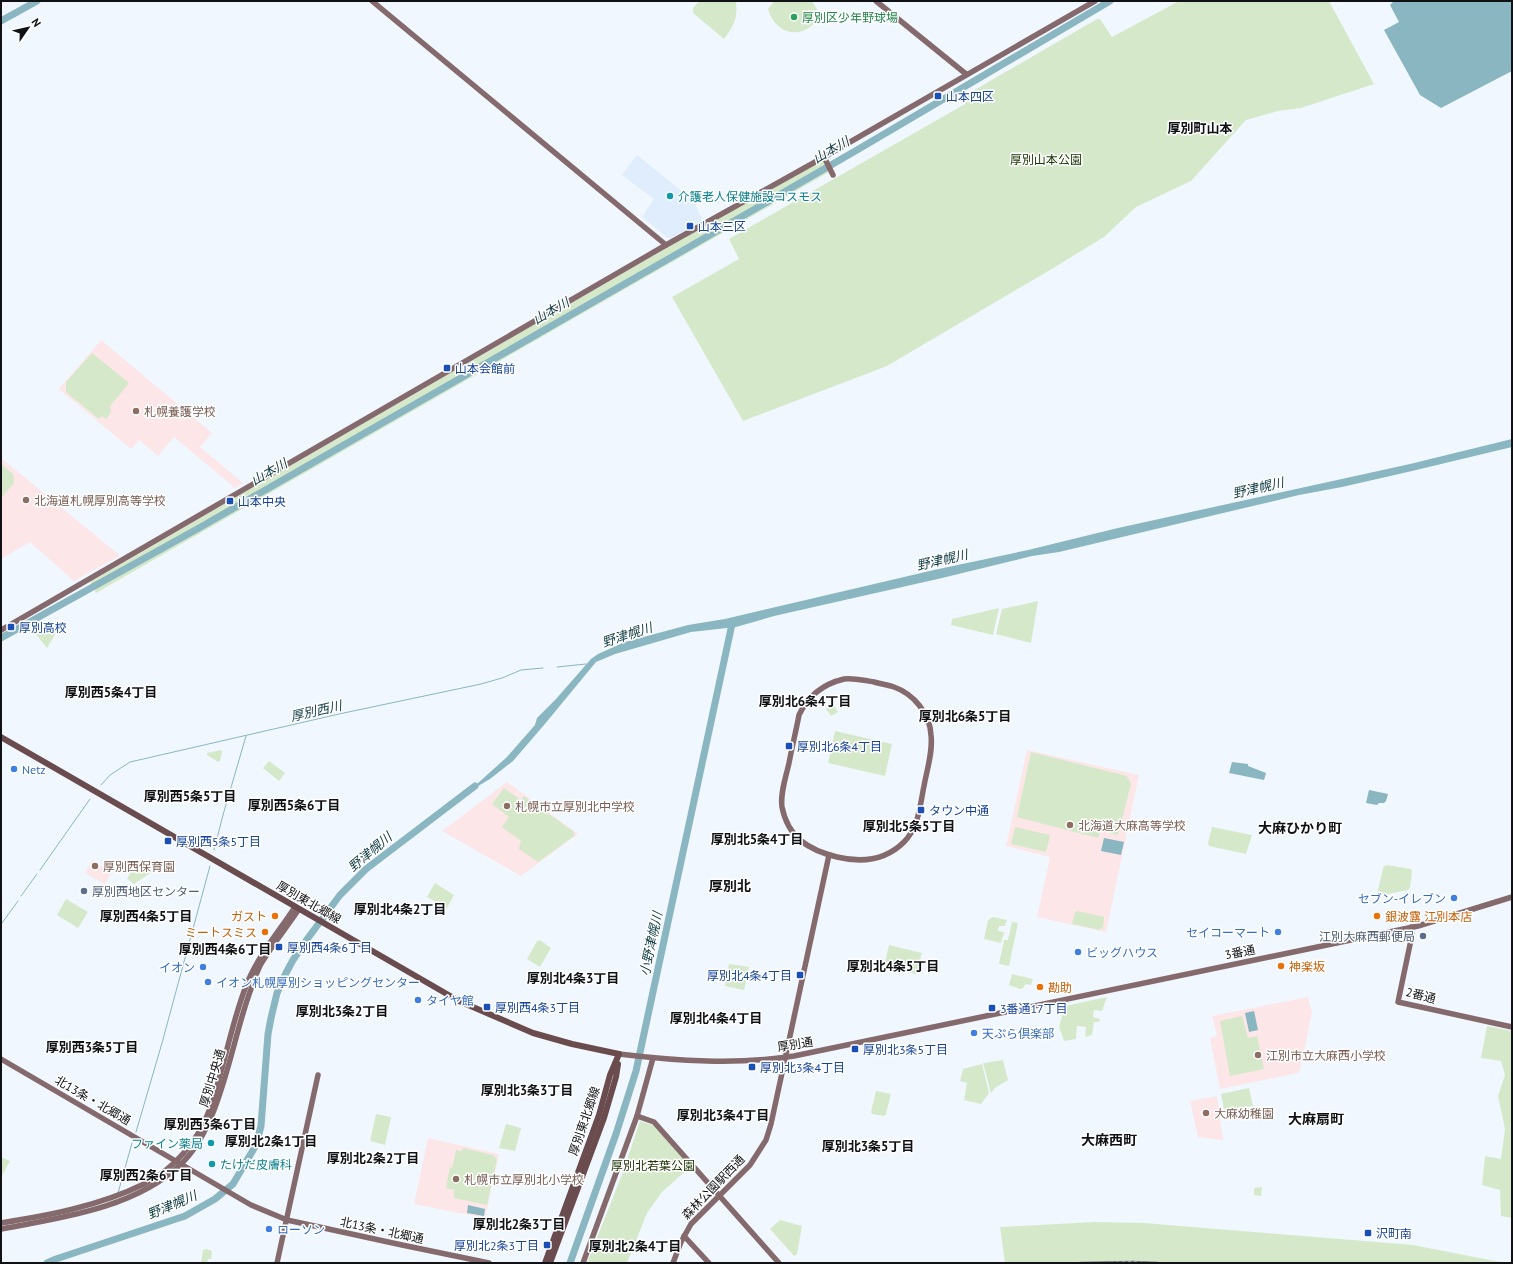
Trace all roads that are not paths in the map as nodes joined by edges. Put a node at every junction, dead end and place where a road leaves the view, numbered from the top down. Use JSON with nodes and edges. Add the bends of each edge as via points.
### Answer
{"nodes":[{"id":1,"x":372,"y":1,"type":"edge"},
{"id":2,"x":876,"y":1,"type":"edge"},
{"id":3,"x":1095,"y":1,"type":"edge"},
{"id":4,"x":966,"y":74,"type":"junction"},
{"id":5,"x":824,"y":157,"type":"junction"},
{"id":6,"x":832,"y":173,"type":"dead end"},
{"id":7,"x":666,"y":245,"type":"junction"},
{"id":8,"x":1,"y":630,"type":"edge"},
{"id":9,"x":1,"y":737,"type":"edge"},
{"id":10,"x":829,"y":855,"type":"junction"},
{"id":11,"x":1512,"y":897,"type":"edge"},
{"id":12,"x":299,"y":909,"type":"junction"},
{"id":13,"x":1411,"y":926,"type":"junction"},
{"id":14,"x":971,"y":1020,"type":"joint"},
{"id":15,"x":1512,"y":1027,"type":"edge"},
{"id":16,"x":619,"y":1054,"type":"junction"},
{"id":17,"x":786,"y":1057,"type":"junction"},
{"id":18,"x":650,"y":1058,"type":"junction"},
{"id":19,"x":1,"y":1059,"type":"edge"},
{"id":20,"x":318,"y":1075,"type":"dead end"},
{"id":21,"x":637,"y":1116,"type":"junction"},
{"id":22,"x":179,"y":1163,"type":"junction"},
{"id":23,"x":719,"y":1195,"type":"junction"},
{"id":24,"x":93,"y":1206,"type":"junction"},
{"id":25,"x":287,"y":1220,"type":"junction"},
{"id":26,"x":1,"y":1223,"type":"edge"},
{"id":27,"x":1,"y":1228,"type":"edge"},
{"id":28,"x":684,"y":1236,"type":"junction"},
{"id":29,"x":277,"y":1263,"type":"edge"},
{"id":30,"x":489,"y":1263,"type":"edge"},
{"id":31,"x":544,"y":1263,"type":"edge"},
{"id":32,"x":550,"y":1263,"type":"edge"},
{"id":33,"x":583,"y":1263,"type":"edge"},
{"id":34,"x":673,"y":1263,"type":"edge"},
{"id":35,"x":709,"y":1263,"type":"edge"},
{"id":36,"x":779,"y":1263,"type":"edge"}],
"edges":[{"from":1,"to":7,"type":"street"},
{"from":2,"to":4,"type":"street"},
{"from":3,"to":4,"type":"street"},
{"from":4,"to":5,"type":"street"},
{"from":5,"to":6,"type":"street"},
{"from":5,"to":7,"type":"street"},
{"from":7,"to":8,"type":"street"},
{"from":9,"to":12,"type":"main road","name":"厚別東北郷線"},
{"from":10,"to":10,"type":"street","via":[[800,840],[790,829],[782,808],[782,793],[799,715],[810,698],[823,686],[838,680],[856,679],[893,687],[910,696],[919,705],[927,717],[931,733],[931,746],[913,830],[894,850],[873,860]]},
{"from":10,"to":17,"type":"street","name":"森林公園駅西通"},
{"from":11,"to":13,"type":"street","name":"3番通"},
{"from":12,"to":16,"type":"main road","name":"厚別東北郷線","via":[[459,1001],[540,1035]]},
{"from":12,"to":22,"type":"street","name":"厚別中央通","via":[[257,960],[237,1013],[208,1112]]},
{"from":13,"to":14,"type":"street","name":"3番通"},
{"from":13,"to":15,"type":"street","name":"2番通","via":[[1412,936],[1398,1002]]},
{"from":14,"to":17,"type":"street","name":"厚別通"},
{"from":16,"to":18,"type":"street","name":"厚別通"},
{"from":16,"to":31,"type":"main road","name":"厚別東北郷線"},
{"from":16,"to":32,"type":"main road","name":"厚別東北郷線","via":[[616,1077],[604,1118]]},
{"from":17,"to":18,"type":"street","name":"厚別通","via":[[713,1061]]},
{"from":17,"to":23,"type":"street","name":"森林公園駅西通","via":[[766,1140],[740,1177]]},
{"from":18,"to":21,"type":"street"},
{"from":19,"to":22,"type":"street","name":"北13条・北郷通"},
{"from":20,"to":25,"type":"street"},
{"from":21,"to":23,"type":"street","via":[[654,1122]]},
{"from":21,"to":33,"type":"street"},
{"from":22,"to":24,"type":"street","name":"厚別中央通","via":[[145,1184]]},
{"from":22,"to":25,"type":"street","name":"北13条・北郷通","via":[[251,1205]]},
{"from":23,"to":28,"type":"street","name":"森林公園駅西通"},
{"from":23,"to":36,"type":"street"},
{"from":24,"to":26,"type":"street","name":"厚別中央通"},
{"from":24,"to":27,"type":"street","name":"厚別中央通","via":[[61,1218]]},
{"from":25,"to":29,"type":"street"},
{"from":25,"to":30,"type":"street","name":"北13条・北郷通"},
{"from":28,"to":34,"type":"street","name":"森林公園駅西通"},
{"from":28,"to":35,"type":"street"}]}
